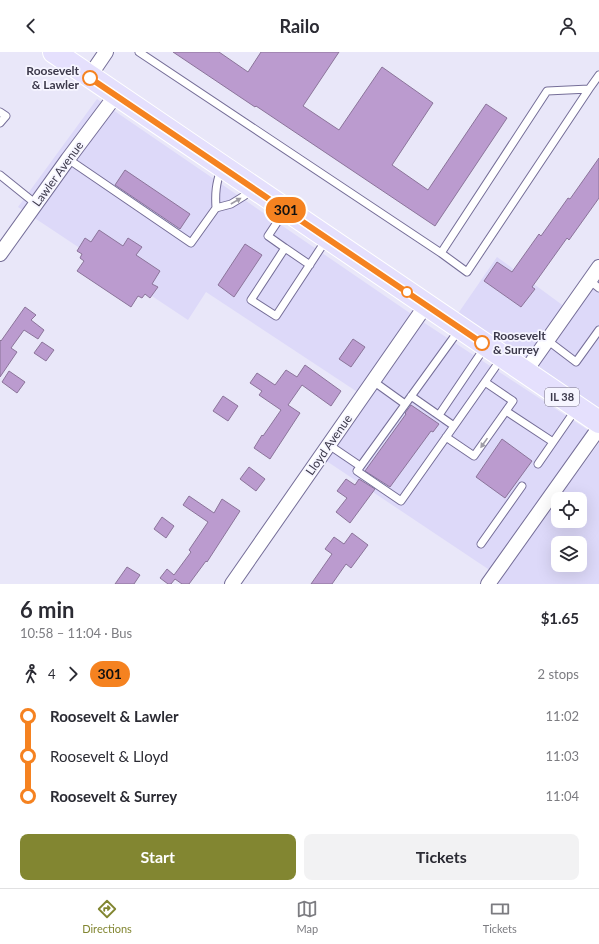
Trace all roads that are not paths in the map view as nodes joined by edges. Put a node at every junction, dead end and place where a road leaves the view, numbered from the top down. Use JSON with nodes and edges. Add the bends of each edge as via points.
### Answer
{"nodes":[{"id":1,"x":42,"y":52,"type":"edge"},
{"id":2,"x":54,"y":52,"type":"edge"},
{"id":3,"x":106,"y":52,"type":"edge"},
{"id":4,"x":139,"y":52,"type":"edge"},
{"id":5,"x":599,"y":76,"type":"edge"},
{"id":6,"x":89,"y":77,"type":"junction"},
{"id":7,"x":590,"y":89,"type":"junction"},
{"id":8,"x":116,"y":95,"type":"junction"},
{"id":9,"x":0,"y":112,"type":"edge"},
{"id":10,"x":0,"y":123,"type":"edge"},
{"id":11,"x":68,"y":159,"type":"junction"},
{"id":12,"x":222,"y":167,"type":"junction"},
{"id":13,"x":0,"y":175,"type":"edge"},
{"id":14,"x":253,"y":188,"type":"junction"},
{"id":15,"x":36,"y":204,"type":"junction"},
{"id":16,"x":216,"y":208,"type":"junction"},
{"id":17,"x":286,"y":210,"type":"junction"},
{"id":18,"x":327,"y":238,"type":"junction"},
{"id":19,"x":284,"y":248,"type":"junction"},
{"id":20,"x":441,"y":253,"type":"junction"},
{"id":21,"x":0,"y":254,"type":"edge"},
{"id":22,"x":310,"y":265,"type":"junction"},
{"id":23,"x":599,"y":266,"type":"edge"},
{"id":24,"x":594,"y":284,"type":"edge"},
{"id":25,"x":426,"y":305,"type":"junction"},
{"id":26,"x":460,"y":328,"type":"junction"},
{"id":27,"x":599,"y":330,"type":"edge"},
{"id":28,"x":547,"y":340,"type":"junction"},
{"id":29,"x":494,"y":352,"type":"junction"},
{"id":30,"x":524,"y":372,"type":"junction"},
{"id":31,"x":373,"y":382,"type":"junction"},
{"id":32,"x":485,"y":382,"type":"junction"},
{"id":33,"x":411,"y":396,"type":"junction"},
{"id":34,"x":405,"y":404,"type":"junction"},
{"id":35,"x":577,"y":407,"type":"junction"},
{"id":36,"x":506,"y":411,"type":"junction"},
{"id":37,"x":439,"y":415,"type":"junction"},
{"id":38,"x":599,"y":422,"type":"edge"},
{"id":39,"x":454,"y":426,"type":"junction"},
{"id":40,"x":599,"y":428,"type":"edge"},
{"id":41,"x":446,"y":437,"type":"junction"},
{"id":42,"x":553,"y":442,"type":"junction"},
{"id":43,"x":329,"y":445,"type":"junction"},
{"id":44,"x":538,"y":464,"type":"dead end"},
{"id":45,"x":360,"y":466,"type":"junction"},
{"id":46,"x":522,"y":486,"type":"dead end"},
{"id":47,"x":482,"y":544,"type":"dead end"},
{"id":48,"x":232,"y":584,"type":"edge"},
{"id":49,"x":488,"y":584,"type":"edge"}],
"edges":[{"from":1,"to":6,"type":"main road","number":"IL 38"},
{"from":2,"to":6,"type":"main road","number":"IL 38"},
{"from":3,"to":6,"type":"street"},
{"from":4,"to":20,"type":"lane"},
{"from":5,"to":7,"type":"lane"},
{"from":6,"to":8,"type":"main road","number":"IL 38"},
{"from":7,"to":20,"type":"lane","via":[[547,91]]},
{"from":7,"to":20,"type":"lane","via":[[467,272]]},
{"from":8,"to":11,"type":"street","name":"Lawler Avenue"},
{"from":8,"to":12,"type":"main road","number":"IL 38"},
{"from":9,"to":10,"type":"lane","via":[[6,116]]},
{"from":11,"to":15,"type":"street","name":"Lawler Avenue"},
{"from":11,"to":16,"type":"lane","via":[[191,243]]},
{"from":12,"to":14,"type":"main road","number":"IL 38"},
{"from":12,"to":16,"type":"lane","via":[[216,182]]},
{"from":13,"to":15,"type":"lane"},
{"from":16,"to":14,"type":"lane","one_way":true,"via":[[231,204]]},
{"from":14,"to":17,"type":"main road","number":"IL 38"},
{"from":15,"to":21,"type":"street","name":"Lawler Avenue"},
{"from":17,"to":18,"type":"main road","number":"IL 38"},
{"from":17,"to":19,"type":"lane","via":[[268,236]]},
{"from":18,"to":22,"type":"lane"},
{"from":18,"to":25,"type":"main road","number":"IL 38"},
{"from":19,"to":22,"type":"lane"},
{"from":19,"to":22,"type":"lane","via":[[251,300],[257,304],[276,316]]},
{"from":23,"to":24,"type":"street"},
{"from":24,"to":28,"type":"street"},
{"from":25,"to":26,"type":"main road","number":"IL 38"},
{"from":25,"to":31,"type":"street","name":"Lloyd Avenue"},
{"from":26,"to":29,"type":"main road","number":"IL 38"},
{"from":26,"to":33,"type":"lane"},
{"from":27,"to":28,"type":"lane","via":[[576,362]]},
{"from":28,"to":30,"type":"street"},
{"from":29,"to":30,"type":"main road","number":"IL 38"},
{"from":29,"to":32,"type":"lane"},
{"from":29,"to":37,"type":"lane"},
{"from":30,"to":35,"type":"main road","number":"IL 38"},
{"from":31,"to":34,"type":"lane"},
{"from":31,"to":43,"type":"street","name":"Lloyd Avenue"},
{"from":32,"to":36,"type":"lane","via":[[513,401]]},
{"from":32,"to":39,"type":"lane"},
{"from":33,"to":34,"type":"lane"},
{"from":33,"to":37,"type":"lane"},
{"from":34,"to":45,"type":"lane"},
{"from":35,"to":38,"type":"main road","number":"IL 38"},
{"from":35,"to":42,"type":"lane"},
{"from":36,"to":41,"type":"lane","one_way":true,"via":[[474,456]]},
{"from":36,"to":42,"type":"lane"},
{"from":37,"to":39,"type":"lane"},
{"from":39,"to":41,"type":"lane"},
{"from":40,"to":49,"type":"street"},
{"from":41,"to":45,"type":"lane","via":[[401,501],[357,471]]},
{"from":42,"to":44,"type":"lane"},
{"from":43,"to":45,"type":"lane"},
{"from":43,"to":48,"type":"street","name":"Lloyd Avenue"},
{"from":46,"to":47,"type":"lane"}]}
